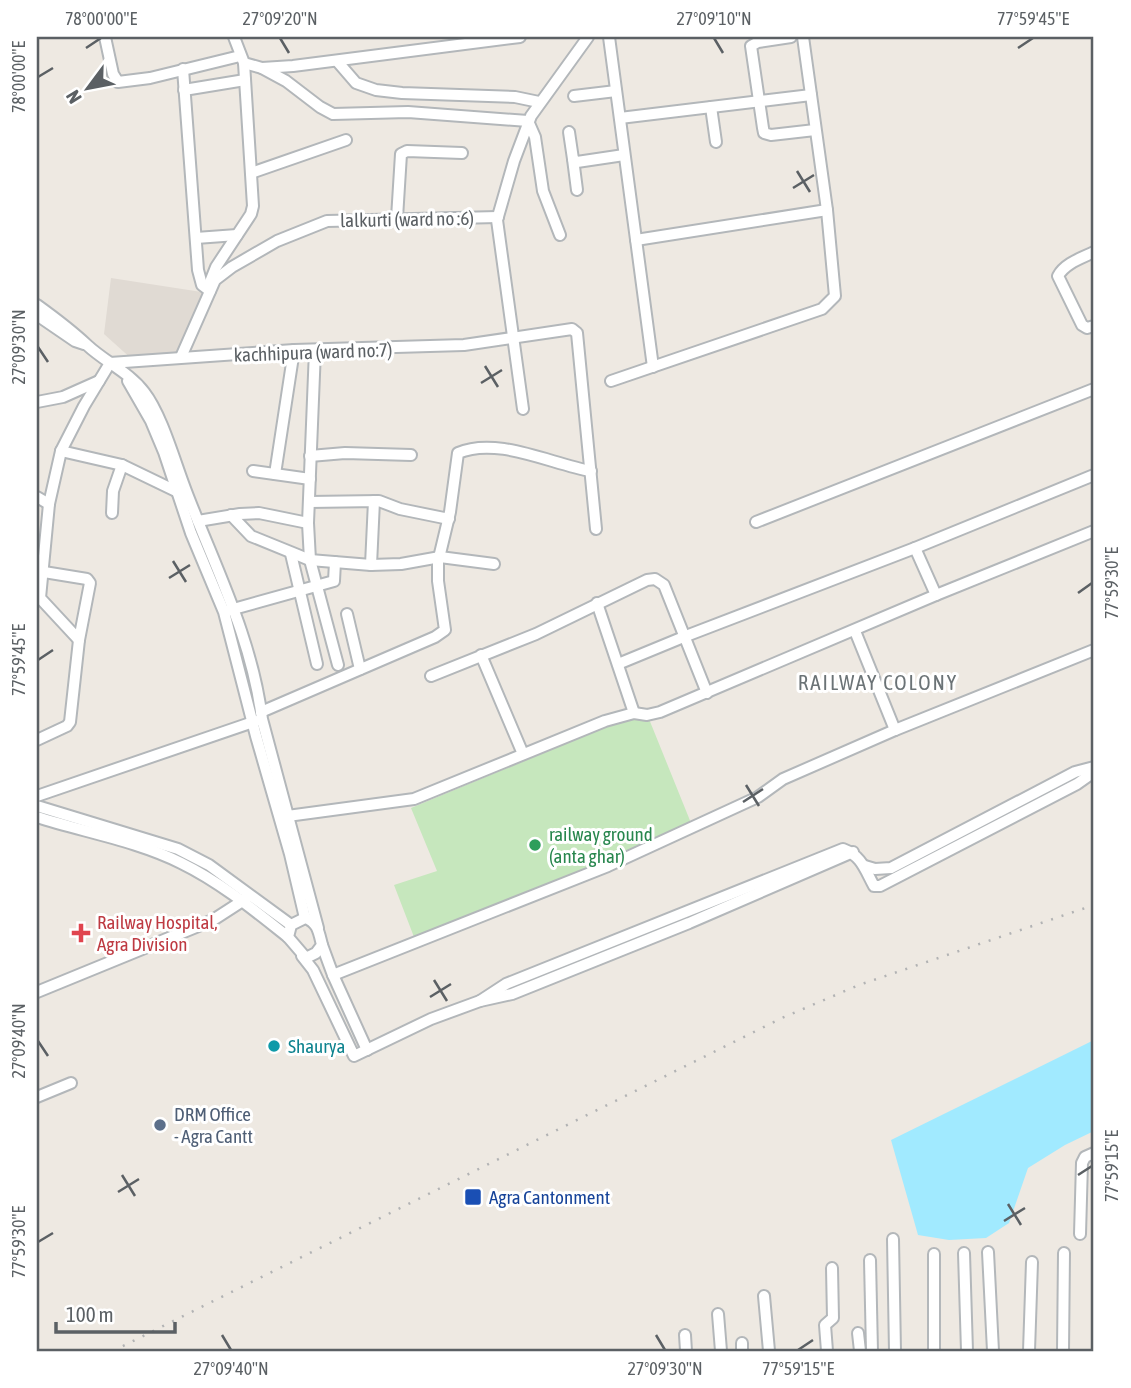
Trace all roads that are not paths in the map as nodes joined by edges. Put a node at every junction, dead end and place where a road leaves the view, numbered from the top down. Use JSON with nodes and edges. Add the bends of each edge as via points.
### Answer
{"nodes":[{"id":1,"x":105,"y":37,"type":"edge"},
{"id":2,"x":234,"y":37,"type":"edge"},
{"id":3,"x":520,"y":37,"type":"edge"},
{"id":4,"x":588,"y":37,"type":"edge"},
{"id":5,"x":609,"y":37,"type":"edge"},
{"id":6,"x":792,"y":37,"type":"edge"},
{"id":7,"x":803,"y":37,"type":"edge"},
{"id":8,"x":242,"y":59,"type":"junction"},
{"id":9,"x":337,"y":61,"type":"junction"},
{"id":10,"x":262,"y":68,"type":"junction"},
{"id":11,"x":183,"y":69,"type":"junction"},
{"id":12,"x":245,"y":80,"type":"junction"},
{"id":13,"x":184,"y":90,"type":"junction"},
{"id":14,"x":616,"y":92,"type":"junction"},
{"id":15,"x":811,"y":95,"type":"junction"},
{"id":16,"x":574,"y":96,"type":"dead end"},
{"id":17,"x":539,"y":102,"type":"junction"},
{"id":18,"x":759,"y":102,"type":"junction"},
{"id":19,"x":711,"y":107,"type":"junction"},
{"id":20,"x":620,"y":118,"type":"junction"},
{"id":21,"x":528,"y":121,"type":"junction"},
{"id":22,"x":816,"y":130,"type":"junction"},
{"id":23,"x":569,"y":132,"type":"dead end"},
{"id":24,"x":346,"y":140,"type":"dead end"},
{"id":25,"x":716,"y":142,"type":"dead end"},
{"id":26,"x":462,"y":153,"type":"dead end"},
{"id":27,"x":624,"y":155,"type":"junction"},
{"id":28,"x":573,"y":159,"type":"junction"},
{"id":29,"x":251,"y":173,"type":"junction"},
{"id":30,"x":577,"y":190,"type":"dead end"},
{"id":31,"x":827,"y":210,"type":"junction"},
{"id":32,"x":498,"y":217,"type":"junction"},
{"id":33,"x":397,"y":218,"type":"junction"},
{"id":34,"x":237,"y":235,"type":"junction"},
{"id":35,"x":560,"y":235,"type":"dead end"},
{"id":36,"x":196,"y":238,"type":"junction"},
{"id":37,"x":636,"y":240,"type":"junction"},
{"id":38,"x":1094,"y":252,"type":"edge"},
{"id":39,"x":210,"y":290,"type":"junction"},
{"id":40,"x":39,"y":313,"type":"edge"},
{"id":41,"x":1094,"y":326,"type":"edge"},
{"id":42,"x":514,"y":337,"type":"junction"},
{"id":43,"x":294,"y":350,"type":"junction"},
{"id":44,"x":316,"y":350,"type":"junction"},
{"id":45,"x":181,"y":357,"type":"junction"},
{"id":46,"x":110,"y":363,"type":"junction"},
{"id":47,"x":653,"y":367,"type":"junction"},
{"id":48,"x":99,"y":381,"type":"junction"},
{"id":49,"x":611,"y":381,"type":"dead end"},
{"id":50,"x":1094,"y":389,"type":"edge"},
{"id":51,"x":37,"y":402,"type":"edge"},
{"id":52,"x":523,"y":409,"type":"dead end"},
{"id":53,"x":61,"y":451,"type":"junction"},
{"id":54,"x":411,"y":455,"type":"dead end"},
{"id":55,"x":310,"y":456,"type":"junction"},
{"id":56,"x":122,"y":465,"type":"junction"},
{"id":57,"x":253,"y":471,"type":"dead end"},
{"id":58,"x":591,"y":471,"type":"junction"},
{"id":59,"x":275,"y":474,"type":"junction"},
{"id":60,"x":1094,"y":475,"type":"edge"},
{"id":61,"x":310,"y":479,"type":"junction"},
{"id":62,"x":182,"y":493,"type":"junction"},
{"id":63,"x":37,"y":497,"type":"edge"},
{"id":64,"x":374,"y":501,"type":"junction"},
{"id":65,"x":309,"y":502,"type":"junction"},
{"id":66,"x":49,"y":504,"type":"junction"},
{"id":67,"x":112,"y":513,"type":"dead end"},
{"id":68,"x":231,"y":515,"type":"junction"},
{"id":69,"x":449,"y":519,"type":"junction"},
{"id":70,"x":198,"y":521,"type":"junction"},
{"id":71,"x":756,"y":522,"type":"dead end"},
{"id":72,"x":308,"y":523,"type":"junction"},
{"id":73,"x":596,"y":529,"type":"dead end"},
{"id":74,"x":1094,"y":531,"type":"edge"},
{"id":75,"x":915,"y":548,"type":"junction"},
{"id":76,"x":290,"y":554,"type":"junction"},
{"id":77,"x":440,"y":557,"type":"junction"},
{"id":78,"x":310,"y":561,"type":"junction"},
{"id":79,"x":334,"y":562,"type":"junction"},
{"id":80,"x":494,"y":564,"type":"dead end"},
{"id":81,"x":371,"y":565,"type":"junction"},
{"id":82,"x":44,"y":572,"type":"junction"},
{"id":83,"x":317,"y":587,"type":"junction"},
{"id":84,"x":299,"y":592,"type":"junction"},
{"id":85,"x":38,"y":595,"type":"edge"},
{"id":86,"x":936,"y":595,"type":"junction"},
{"id":87,"x":597,"y":603,"type":"junction"},
{"id":88,"x":230,"y":611,"type":"junction"},
{"id":89,"x":347,"y":614,"type":"dead end"},
{"id":90,"x":856,"y":631,"type":"junction"},
{"id":91,"x":686,"y":636,"type":"junction"},
{"id":92,"x":79,"y":640,"type":"junction"},
{"id":93,"x":1094,"y":650,"type":"edge"},
{"id":94,"x":481,"y":655,"type":"junction"},
{"id":95,"x":317,"y":664,"type":"dead end"},
{"id":96,"x":618,"y":664,"type":"junction"},
{"id":97,"x":338,"y":665,"type":"dead end"},
{"id":98,"x":360,"y":669,"type":"junction"},
{"id":99,"x":431,"y":676,"type":"dead end"},
{"id":100,"x":707,"y":693,"type":"junction"},
{"id":101,"x":634,"y":713,"type":"junction"},
{"id":102,"x":258,"y":718,"type":"junction"},
{"id":103,"x":895,"y":730,"type":"junction"},
{"id":104,"x":37,"y":740,"type":"edge"},
{"id":105,"x":523,"y":754,"type":"junction"},
{"id":106,"x":1094,"y":767,"type":"edge"},
{"id":107,"x":1094,"y":772,"type":"edge"},
{"id":108,"x":37,"y":796,"type":"edge"},
{"id":109,"x":37,"y":806,"type":"edge"},
{"id":110,"x":37,"y":817,"type":"edge"},
{"id":111,"x":284,"y":817,"type":"junction"},
{"id":112,"x":964,"y":837,"type":"junction"},
{"id":113,"x":865,"y":866,"type":"junction"},
{"id":114,"x":247,"y":898,"type":"junction"},
{"id":115,"x":305,"y":918,"type":"junction"},
{"id":116,"x":291,"y":925,"type":"junction"},
{"id":117,"x":318,"y":928,"type":"junction"},
{"id":118,"x":288,"y":937,"type":"junction"},
{"id":119,"x":322,"y":945,"type":"junction"},
{"id":120,"x":302,"y":956,"type":"junction"},
{"id":121,"x":332,"y":975,"type":"junction"},
{"id":122,"x":37,"y":992,"type":"edge"},
{"id":123,"x":367,"y":1050,"type":"junction"},
{"id":124,"x":71,"y":1083,"type":"dead end"},
{"id":125,"x":37,"y":1097,"type":"edge"},
{"id":126,"x":1094,"y":1153,"type":"edge"},
{"id":127,"x":1080,"y":1234,"type":"dead end"},
{"id":128,"x":893,"y":1239,"type":"dead end"},
{"id":129,"x":988,"y":1252,"type":"dead end"},
{"id":130,"x":964,"y":1253,"type":"dead end"},
{"id":131,"x":1064,"y":1253,"type":"dead end"},
{"id":132,"x":933,"y":1254,"type":"dead end"},
{"id":133,"x":870,"y":1260,"type":"dead end"},
{"id":134,"x":1032,"y":1262,"type":"dead end"},
{"id":135,"x":832,"y":1268,"type":"dead end"},
{"id":136,"x":764,"y":1296,"type":"dead end"},
{"id":137,"x":718,"y":1314,"type":"dead end"},
{"id":138,"x":858,"y":1333,"type":"dead end"},
{"id":139,"x":685,"y":1335,"type":"dead end"},
{"id":140,"x":686,"y":1351,"type":"edge"},
{"id":141,"x":721,"y":1351,"type":"edge"},
{"id":142,"x":769,"y":1351,"type":"edge"},
{"id":143,"x":827,"y":1351,"type":"edge"},
{"id":144,"x":860,"y":1351,"type":"edge"},
{"id":145,"x":872,"y":1351,"type":"edge"},
{"id":146,"x":895,"y":1351,"type":"edge"},
{"id":147,"x":934,"y":1351,"type":"edge"},
{"id":148,"x":968,"y":1351,"type":"edge"},
{"id":149,"x":993,"y":1351,"type":"edge"},
{"id":150,"x":1029,"y":1351,"type":"edge"},
{"id":151,"x":1063,"y":1351,"type":"edge"}],
"edges":[{"from":1,"to":11,"type":"street","via":[[118,82]]},
{"from":2,"to":8,"type":"street"},
{"from":3,"to":9,"type":"street"},
{"from":4,"to":17,"type":"street"},
{"from":5,"to":14,"type":"street"},
{"from":6,"to":18,"type":"street","via":[[751,46]]},
{"from":7,"to":15,"type":"street"},
{"from":8,"to":10,"type":"street"},
{"from":8,"to":11,"type":"street"},
{"from":8,"to":12,"type":"street"},
{"from":9,"to":10,"type":"street"},
{"from":9,"to":17,"type":"street","via":[[356,83],[376,90]]},
{"from":10,"to":21,"type":"street","via":[[333,114],[408,112]]},
{"from":11,"to":13,"type":"street"},
{"from":12,"to":13,"type":"street"},
{"from":12,"to":29,"type":"street"},
{"from":13,"to":36,"type":"street"},
{"from":14,"to":16,"type":"street"},
{"from":14,"to":20,"type":"street"},
{"from":15,"to":18,"type":"street"},
{"from":15,"to":22,"type":"street"},
{"from":17,"to":21,"type":"street"},
{"from":18,"to":19,"type":"street"},
{"from":18,"to":22,"type":"street","via":[[767,135]]},
{"from":19,"to":20,"type":"street"},
{"from":19,"to":25,"type":"street"},
{"from":20,"to":27,"type":"street"},
{"from":21,"to":32,"type":"street"},
{"from":21,"to":35,"type":"street","via":[[535,135],[543,191]]},
{"from":22,"to":31,"type":"street"},
{"from":23,"to":28,"type":"street"},
{"from":24,"to":29,"type":"street"},
{"from":26,"to":33,"type":"street","via":[[401,154]]},
{"from":27,"to":28,"type":"street","via":[[583,162]]},
{"from":27,"to":37,"type":"street"},
{"from":28,"to":30,"type":"street"},
{"from":29,"to":34,"type":"street","via":[[254,206]]},
{"from":31,"to":37,"type":"street"},
{"from":31,"to":47,"type":"street","via":[[836,289],[831,302]]},
{"from":32,"to":33,"type":"street","name":"lalkurti (ward no :6)"},
{"from":32,"to":42,"type":"street"},
{"from":33,"to":39,"type":"street","name":"lalkurti (ward no :6)","via":[[327,221],[277,241],[223,273]]},
{"from":34,"to":36,"type":"street"},
{"from":34,"to":39,"type":"street","via":[[211,277]]},
{"from":36,"to":39,"type":"street","via":[[200,281]]},
{"from":37,"to":47,"type":"street"},
{"from":38,"to":41,"type":"street","via":[[1071,263],[1058,276],[1082,325]]},
{"from":39,"to":45,"type":"street"},
{"from":40,"to":46,"type":"street","via":[[77,334]]},
{"from":42,"to":44,"type":"street","name":"kachhipura (ward no:7)","via":[[431,348]]},
{"from":42,"to":52,"type":"street"},
{"from":42,"to":58,"type":"street","name":"kachhipura (ward no:7)","via":[[569,328],[577,333]]},
{"from":43,"to":44,"type":"street","name":"kachhipura (ward no:7)"},
{"from":43,"to":45,"type":"street","name":"kachhipura (ward no:7)"},
{"from":43,"to":59,"type":"street"},
{"from":44,"to":55,"type":"street"},
{"from":45,"to":46,"type":"street","name":"kachhipura (ward no:7)"},
{"from":46,"to":48,"type":"street"},
{"from":46,"to":62,"type":"street","via":[[125,373]]},
{"from":47,"to":49,"type":"street"},
{"from":48,"to":51,"type":"street","via":[[64,397]]},
{"from":48,"to":53,"type":"street"},
{"from":50,"to":71,"type":"street"},
{"from":53,"to":56,"type":"street"},
{"from":53,"to":66,"type":"street"},
{"from":54,"to":55,"type":"street"},
{"from":55,"to":61,"type":"street"},
{"from":56,"to":62,"type":"street"},
{"from":56,"to":67,"type":"street","via":[[113,491]]},
{"from":57,"to":59,"type":"street"},
{"from":58,"to":69,"type":"street","via":[[510,450],[461,451]]},
{"from":58,"to":73,"type":"street"},
{"from":59,"to":61,"type":"street"},
{"from":60,"to":75,"type":"street"},
{"from":61,"to":65,"type":"street"},
{"from":62,"to":70,"type":"street"},
{"from":62,"to":88,"type":"street","via":[[191,533]]},
{"from":63,"to":66,"type":"street"},
{"from":64,"to":65,"type":"street"},
{"from":64,"to":69,"type":"street"},
{"from":64,"to":81,"type":"street"},
{"from":65,"to":72,"type":"street"},
{"from":66,"to":82,"type":"street"},
{"from":68,"to":70,"type":"street"},
{"from":68,"to":72,"type":"street","via":[[259,513]]},
{"from":68,"to":76,"type":"street","via":[[251,536]]},
{"from":69,"to":77,"type":"street"},
{"from":70,"to":88,"type":"street"},
{"from":72,"to":78,"type":"street"},
{"from":74,"to":86,"type":"street"},
{"from":75,"to":86,"type":"street"},
{"from":75,"to":91,"type":"street"},
{"from":76,"to":78,"type":"street"},
{"from":76,"to":84,"type":"street"},
{"from":77,"to":80,"type":"street"},
{"from":77,"to":81,"type":"street"},
{"from":77,"to":98,"type":"street","via":[[438,581],[445,630]]},
{"from":78,"to":79,"type":"street"},
{"from":78,"to":83,"type":"street"},
{"from":79,"to":81,"type":"street"},
{"from":79,"to":83,"type":"street","via":[[334,581]]},
{"from":82,"to":85,"type":"street"},
{"from":82,"to":92,"type":"street","via":[[90,583]]},
{"from":83,"to":84,"type":"street"},
{"from":83,"to":97,"type":"street"},
{"from":84,"to":88,"type":"street"},
{"from":84,"to":95,"type":"street"},
{"from":85,"to":92,"type":"street"},
{"from":86,"to":90,"type":"street"},
{"from":87,"to":91,"type":"street","via":[[647,579],[660,581]]},
{"from":87,"to":94,"type":"street"},
{"from":87,"to":96,"type":"street"},
{"from":88,"to":102,"type":"street","via":[[242,628],[258,691]]},
{"from":89,"to":98,"type":"street"},
{"from":90,"to":100,"type":"street"},
{"from":90,"to":103,"type":"street"},
{"from":91,"to":96,"type":"street"},
{"from":91,"to":100,"type":"street"},
{"from":92,"to":104,"type":"street","via":[[70,722]]},
{"from":93,"to":103,"type":"street"},
{"from":94,"to":99,"type":"street"},
{"from":94,"to":105,"type":"street"},
{"from":96,"to":101,"type":"street"},
{"from":98,"to":102,"type":"street"},
{"from":100,"to":101,"type":"street","via":[[660,712]]},
{"from":101,"to":105,"type":"street"},
{"from":102,"to":108,"type":"street"},
{"from":102,"to":111,"type":"street"},
{"from":103,"to":121,"type":"street","via":[[783,779],[758,797],[608,866]]},
{"from":105,"to":111,"type":"street","via":[[410,800]]},
{"from":106,"to":112,"type":"street","via":[[1075,772]]},
{"from":107,"to":112,"type":"street"},
{"from":109,"to":114,"type":"street","via":[[178,849],[209,865]]},
{"from":110,"to":114,"type":"street","via":[[172,859]]},
{"from":111,"to":115,"type":"street"},
{"from":111,"to":117,"type":"street"},
{"from":112,"to":113,"type":"street","via":[[891,869]]},
{"from":112,"to":113,"type":"street","via":[[880,886],[874,886]]},
{"from":113,"to":123,"type":"street","via":[[853,852],[843,849],[506,984],[480,1001]]},
{"from":114,"to":116,"type":"street"},
{"from":114,"to":118,"type":"street"},
{"from":114,"to":122,"type":"street","via":[[213,920]]},
{"from":115,"to":116,"type":"street"},
{"from":115,"to":117,"type":"street"},
{"from":116,"to":118,"type":"street"},
{"from":117,"to":119,"type":"street"},
{"from":118,"to":120,"type":"street"},
{"from":119,"to":120,"type":"street","via":[[309,957]]},
{"from":119,"to":121,"type":"street"},
{"from":120,"to":123,"type":"street","via":[[313,970],[352,1056]]},
{"from":121,"to":123,"type":"street"},
{"from":124,"to":125,"type":"street"},
{"from":126,"to":127,"type":"street","via":[[1082,1163]]},
{"from":128,"to":146,"type":"street"},
{"from":129,"to":149,"type":"street"},
{"from":130,"to":148,"type":"street"},
{"from":131,"to":151,"type":"street"},
{"from":132,"to":147,"type":"street"},
{"from":133,"to":145,"type":"street"},
{"from":134,"to":150,"type":"street"},
{"from":135,"to":143,"type":"street","via":[[833,1318],[825,1325]]},
{"from":136,"to":142,"type":"street"},
{"from":137,"to":141,"type":"street"},
{"from":138,"to":144,"type":"street"},
{"from":139,"to":140,"type":"street"}]}
